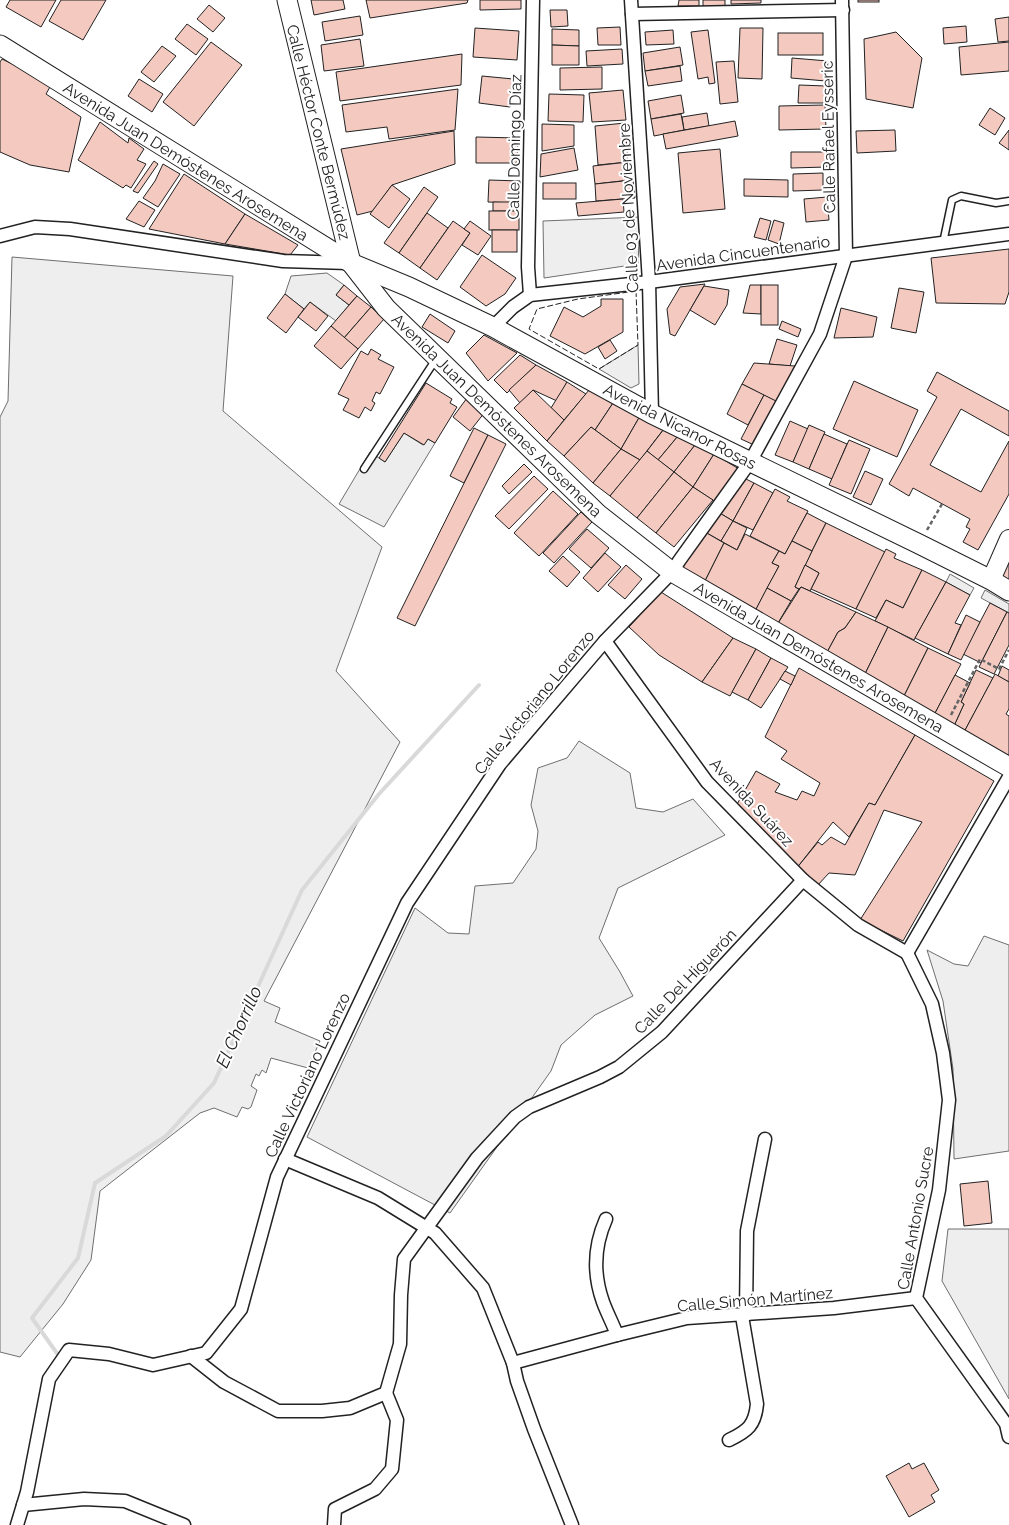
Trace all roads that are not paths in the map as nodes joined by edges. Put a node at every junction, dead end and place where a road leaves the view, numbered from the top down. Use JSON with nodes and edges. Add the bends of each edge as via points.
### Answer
{"nodes":[{"id":1,"x":287,"y":0,"type":"edge"},
{"id":2,"x":533,"y":0,"type":"edge"},
{"id":3,"x":631,"y":0,"type":"edge"},
{"id":4,"x":842,"y":5,"type":"edge"},
{"id":5,"x":632,"y":14,"type":"junction"},
{"id":6,"x":0,"y":45,"type":"edge"},
{"id":7,"x":1009,"y":201,"type":"edge"},
{"id":8,"x":1009,"y":234,"type":"edge"},
{"id":9,"x":0,"y":236,"type":"edge"},
{"id":10,"x":943,"y":243,"type":"junction"},
{"id":11,"x":846,"y":256,"type":"junction"},
{"id":12,"x":351,"y":263,"type":"junction"},
{"id":13,"x":649,"y":282,"type":"junction"},
{"id":14,"x":530,"y":295,"type":"junction"},
{"id":15,"x":493,"y":328,"type":"junction"},
{"id":16,"x":436,"y":358,"type":"junction"},
{"id":17,"x":652,"y":414,"type":"junction"},
{"id":18,"x":750,"y":462,"type":"junction"},
{"id":19,"x":364,"y":469,"type":"dead end"},
{"id":20,"x":1009,"y":539,"type":"edge"},
{"id":21,"x":672,"y":572,"type":"junction"},
{"id":22,"x":991,"y":580,"type":"junction"},
{"id":23,"x":1009,"y":591,"type":"edge"},
{"id":24,"x":605,"y":641,"type":"junction"},
{"id":25,"x":1009,"y":767,"type":"edge"},
{"id":26,"x":1009,"y":777,"type":"edge"},
{"id":27,"x":803,"y":880,"type":"junction"},
{"id":28,"x":907,"y":953,"type":"junction"},
{"id":29,"x":765,"y":1138,"type":"dead end"},
{"id":30,"x":285,"y":1159,"type":"junction"},
{"id":31,"x":606,"y":1219,"type":"dead end"},
{"id":32,"x":426,"y":1227,"type":"junction"},
{"id":33,"x":916,"y":1298,"type":"junction"},
{"id":34,"x":744,"y":1316,"type":"junction"},
{"id":35,"x":617,"y":1335,"type":"junction"},
{"id":36,"x":191,"y":1356,"type":"junction"},
{"id":37,"x":513,"y":1363,"type":"junction"},
{"id":38,"x":386,"y":1392,"type":"junction"},
{"id":39,"x":1009,"y":1437,"type":"edge"},
{"id":40,"x":729,"y":1440,"type":"dead end"},
{"id":41,"x":23,"y":1505,"type":"junction"},
{"id":42,"x":17,"y":1525,"type":"edge"},
{"id":43,"x":184,"y":1525,"type":"edge"},
{"id":44,"x":334,"y":1525,"type":"edge"},
{"id":45,"x":572,"y":1525,"type":"edge"}],
"edges":[{"from":1,"to":12,"type":"main road","name":"Calle Héctor Conte Bermúdez"},
{"from":2,"to":14,"type":"street","name":"Calle Domingo Díaz"},
{"from":3,"to":5,"type":"street","name":"Calle 03 de Noviembre"},
{"from":4,"to":5,"type":"street"},
{"from":4,"to":11,"type":"street","name":"Calle Rafael Eysseric"},
{"from":5,"to":13,"type":"street","name":"Calle 03 de Noviembre"},
{"from":6,"to":12,"type":"main road","name":"Avenida Juan Demóstenes Arosemena"},
{"from":7,"to":10,"type":"lane","via":[[960,196],[952,200]]},
{"from":8,"to":10,"type":"street","name":"Avenida Cincuentenario"},
{"from":9,"to":12,"type":"street","via":[[35,227],[70,229],[284,261]]},
{"from":10,"to":11,"type":"street","name":"Avenida Cincuentenario"},
{"from":11,"to":13,"type":"street","name":"Avenida Cincuentenario"},
{"from":11,"to":18,"type":"street","name":"Calle Rafael Eysseric","via":[[820,334]]},
{"from":12,"to":15,"type":"main road","name":"Avenida Nicanor Rosas"},
{"from":12,"to":16,"type":"main road","name":"Avenida Juan Demóstenes Arosemena","via":[[386,308]]},
{"from":13,"to":14,"type":"street","name":"Avenida Cincuentenario"},
{"from":13,"to":17,"type":"street","name":"Calle 03 de Noviembre"},
{"from":14,"to":15,"type":"street"},
{"from":15,"to":17,"type":"main road","name":"Avenida Nicanor Rosas"},
{"from":16,"to":19,"type":"lane"},
{"from":16,"to":21,"type":"main road","name":"Avenida Juan Demóstenes Arosemena","via":[[598,514]]},
{"from":17,"to":18,"type":"main road","name":"Avenida Nicanor Rosas"},
{"from":18,"to":21,"type":"street","name":"Calle Victoriano Lorenzo"},
{"from":18,"to":22,"type":"main road","name":"Avenida Nicanor Rosas"},
{"from":20,"to":22,"type":"street"},
{"from":21,"to":24,"type":"street","name":"Calle Victoriano Lorenzo"},
{"from":21,"to":25,"type":"main road","name":"Avenida Juan Demóstenes Arosemena"},
{"from":22,"to":23,"type":"main road","name":"Avenida Nicanor Rosas"},
{"from":24,"to":27,"type":"street","name":"Avenida Suárez","via":[[707,782]]},
{"from":24,"to":30,"type":"street","name":"Calle Victoriano Lorenzo","via":[[500,764],[407,903]]},
{"from":26,"to":28,"type":"street"},
{"from":27,"to":28,"type":"street","name":"Avenida Suárez","via":[[858,926]]},
{"from":27,"to":32,"type":"street","name":"Calle Del Higuerón","via":[[662,1032],[619,1067],[530,1107],[515,1117],[477,1158]]},
{"from":28,"to":33,"type":"street","name":"Calle Antonio Sucre","via":[[932,1004],[949,1100],[939,1190]]},
{"from":29,"to":34,"type":"street","via":[[747,1231]]},
{"from":30,"to":32,"type":"street","via":[[378,1198]]},
{"from":30,"to":36,"type":"street","name":"Calle Victoriano Lorenzo","via":[[277,1177],[241,1309],[206,1353]]},
{"from":31,"to":35,"type":"street","via":[[596,1247],[597,1271],[603,1301]]},
{"from":32,"to":37,"type":"street","via":[[435,1232],[483,1288]]},
{"from":32,"to":38,"type":"street","name":"Calle Del Higuerón","via":[[404,1260],[400,1344]]},
{"from":33,"to":34,"type":"street","name":"Calle Simón Martínez"},
{"from":33,"to":39,"type":"street","name":"Calle Antonio Sucre","via":[[1006,1424]]},
{"from":34,"to":35,"type":"street","name":"Calle Simón Martínez","via":[[687,1318]]},
{"from":34,"to":40,"type":"street","via":[[757,1404],[756,1417],[750,1428]]},
{"from":35,"to":37,"type":"street","name":"Calle Simón Martínez"},
{"from":36,"to":38,"type":"street","via":[[224,1382],[278,1411],[350,1408]]},
{"from":36,"to":41,"type":"street","name":"Calle Victoriano Lorenzo","via":[[153,1366],[109,1354],[69,1350],[49,1379]]},
{"from":37,"to":45,"type":"street","via":[[534,1429]]},
{"from":38,"to":44,"type":"street","via":[[397,1420],[392,1469],[375,1488],[335,1509]]},
{"from":41,"to":42,"type":"street","name":"Calle Victoriano Lorenzo"},
{"from":41,"to":43,"type":"street","via":[[84,1499],[125,1501]]}]}
